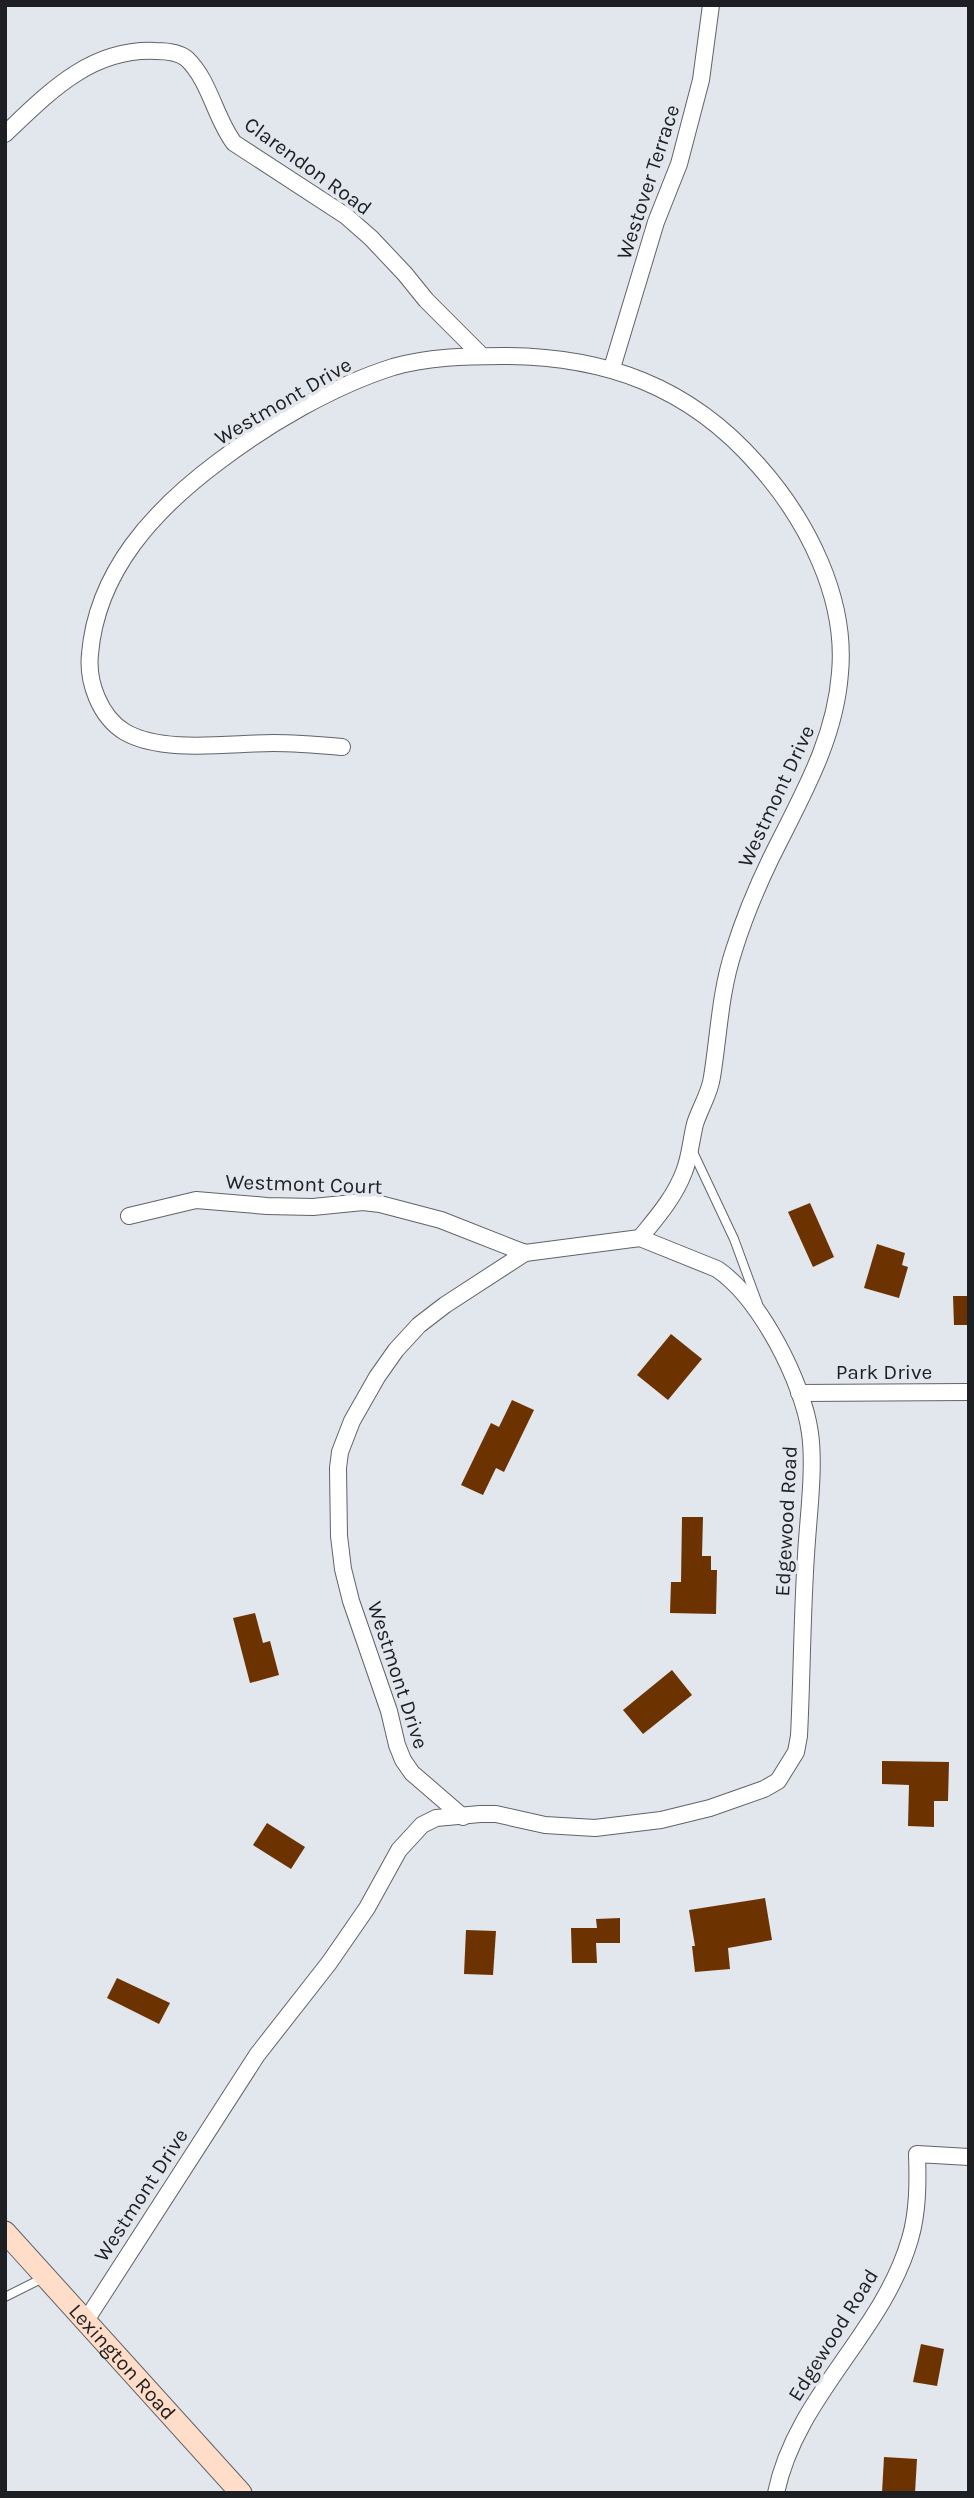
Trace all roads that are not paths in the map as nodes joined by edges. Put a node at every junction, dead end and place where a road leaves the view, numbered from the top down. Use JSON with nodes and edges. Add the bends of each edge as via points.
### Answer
{"nodes":[{"id":1,"x":711,"y":5,"type":"edge"},
{"id":2,"x":5,"y":134,"type":"edge"},
{"id":3,"x":482,"y":356,"type":"junction"},
{"id":4,"x":612,"y":368,"type":"junction"},
{"id":5,"x":342,"y":747,"type":"dead end"},
{"id":6,"x":690,"y":1146,"type":"junction"},
{"id":7,"x":129,"y":1216,"type":"dead end"},
{"id":8,"x":640,"y":1238,"type":"junction"},
{"id":9,"x":525,"y":1253,"type":"junction"},
{"id":10,"x":762,"y":1318,"type":"junction"},
{"id":11,"x":969,"y":1392,"type":"edge"},
{"id":12,"x":799,"y":1394,"type":"junction"},
{"id":13,"x":463,"y":1817,"type":"junction"},
{"id":14,"x":969,"y":2157,"type":"edge"},
{"id":15,"x":5,"y":2232,"type":"edge"},
{"id":16,"x":45,"y":2277,"type":"junction"},
{"id":17,"x":5,"y":2297,"type":"edge"},
{"id":18,"x":85,"y":2322,"type":"junction"},
{"id":19,"x":241,"y":2493,"type":"edge"},
{"id":20,"x":776,"y":2493,"type":"edge"}],
"edges":[{"from":1,"to":4,"type":"street","name":"Westover Terrace","via":[[701,80],[679,164],[656,222]]},
{"from":2,"to":3,"type":"street","name":"Clarendon Road","via":[[86,65],[135,52],[184,56],[195,67],[234,143],[346,216]]},
{"from":3,"to":4,"type":"street","name":"Westmont Drive","via":[[563,358]]},
{"from":3,"to":5,"type":"street","name":"Westmont Drive","via":[[432,359],[367,376],[236,449],[159,513],[118,565],[103,595],[91,644],[90,678],[103,709],[125,732],[174,744]]},
{"from":4,"to":6,"type":"street","name":"Westmont Drive","via":[[695,408],[761,468],[813,547],[839,626],[839,693],[832,726],[732,955],[720,1003],[712,1081]]},
{"from":6,"to":8,"type":"street","name":"Westmont Drive","via":[[670,1201]]},
{"from":6,"to":10,"type":"lane","via":[[734,1239]]},
{"from":7,"to":9,"type":"street","name":"Westmont Court","via":[[196,1200],[313,1207],[363,1202],[441,1220]]},
{"from":8,"to":9,"type":"street","name":"Westmont Court"},
{"from":8,"to":10,"type":"street","name":"Edgewood Road","via":[[727,1275]]},
{"from":9,"to":13,"type":"street","name":"Westmont Drive","via":[[445,1304],[396,1350],[352,1421],[338,1468],[343,1569],[397,1745],[412,1773]]},
{"from":10,"to":12,"type":"street","name":"Edgewood Road"},
{"from":11,"to":12,"type":"street","name":"Park Drive"},
{"from":12,"to":13,"type":"street","name":"Edgewood Road","via":[[808,1420],[811,1452],[799,1736],[796,1752],[778,1781],[710,1808],[612,1827],[554,1826],[496,1815]]},
{"from":13,"to":18,"type":"street","name":"Westmont Drive","via":[[436,1818],[422,1825],[399,1850],[367,1908],[257,2055]]},
{"from":14,"to":20,"type":"street","name":"Edgewood Road","via":[[917,2154],[913,2226],[905,2251],[872,2318],[801,2426]]},
{"from":15,"to":16,"type":"main road","name":"Lexington Road"},
{"from":16,"to":17,"type":"lane"},
{"from":16,"to":18,"type":"main road","name":"Lexington Road"},
{"from":18,"to":19,"type":"main road","name":"Lexington Road"}]}
